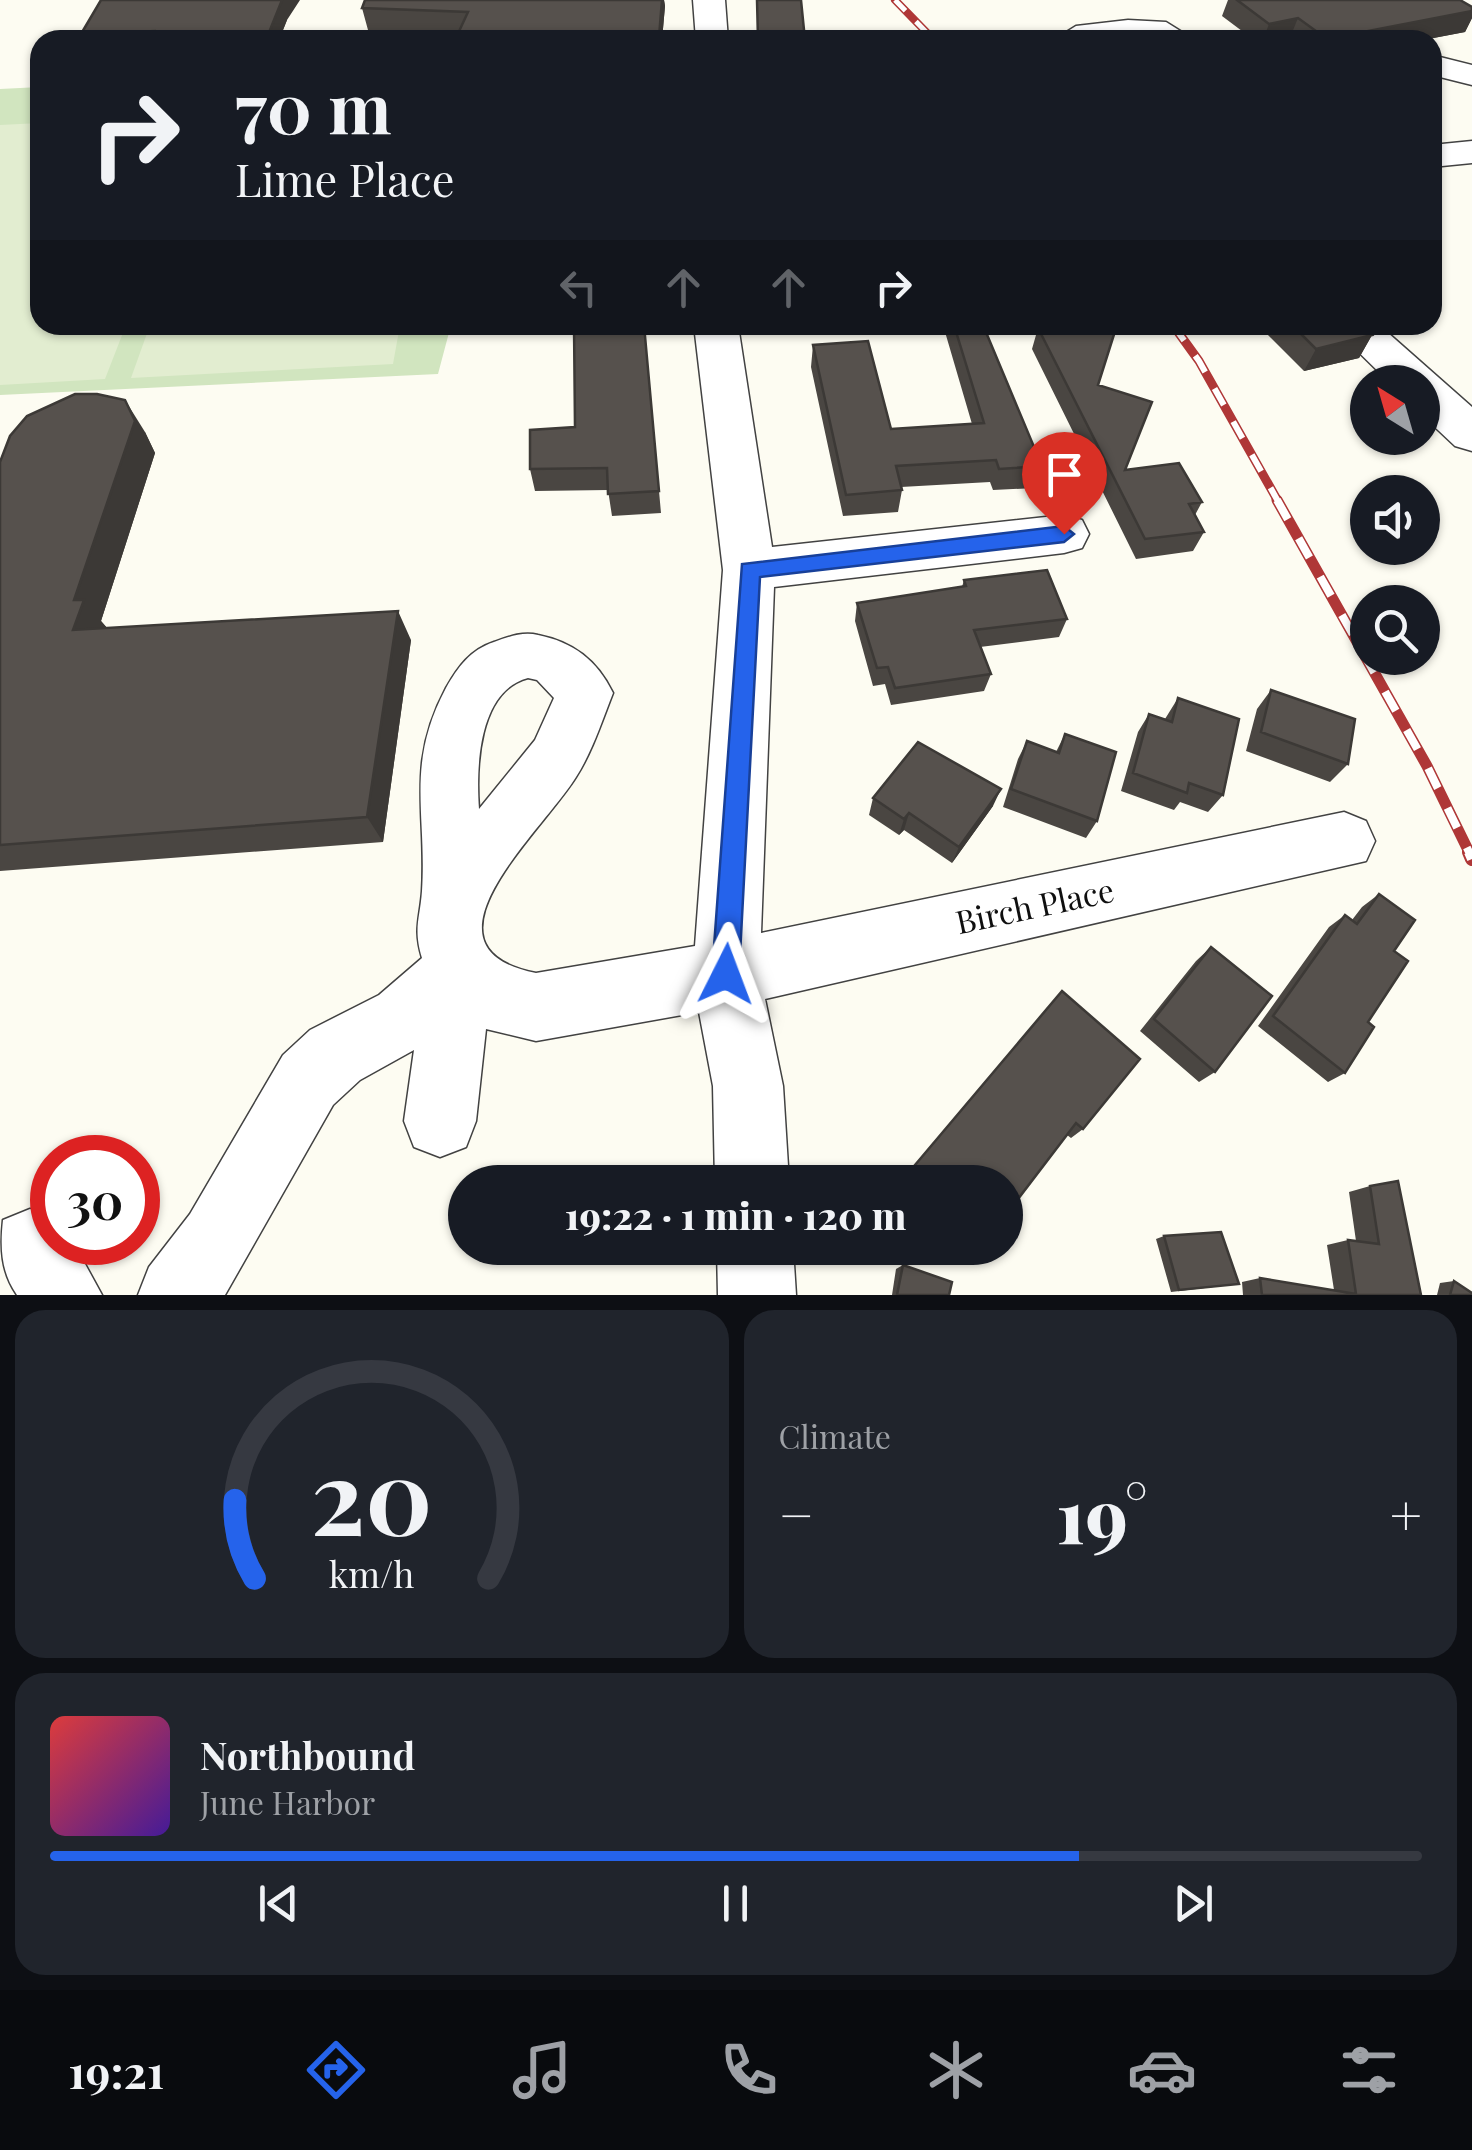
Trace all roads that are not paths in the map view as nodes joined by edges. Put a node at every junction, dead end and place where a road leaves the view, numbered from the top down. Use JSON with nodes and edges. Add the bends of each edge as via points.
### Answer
{"nodes":[{"id":1,"x":709,"y":0,"type":"edge"},
{"id":2,"x":1176,"y":27,"type":"edge"},
{"id":3,"x":711,"y":30,"type":"edge"},
{"id":4,"x":1128,"y":30,"type":"edge"},
{"id":5,"x":1442,"y":68,"type":"edge"},
{"id":6,"x":1472,"y":75,"type":"edge"},
{"id":7,"x":1472,"y":152,"type":"edge"},
{"id":8,"x":1442,"y":155,"type":"edge"},
{"id":9,"x":717,"y":335,"type":"edge"},
{"id":10,"x":1364,"y":335,"type":"edge"},
{"id":11,"x":1397,"y":365,"type":"edge"},
{"id":12,"x":1440,"y":404,"type":"edge"},
{"id":13,"x":1472,"y":433,"type":"edge"},
{"id":14,"x":1064,"y":534,"type":"dead end"},
{"id":15,"x":750,"y":570,"type":"junction"},
{"id":16,"x":1344,"y":840,"type":"dead end"},
{"id":17,"x":454,"y":891,"type":"dead end"},
{"id":18,"x":460,"y":970,"type":"junction"},
{"id":19,"x":726,"y":974,"type":"junction"},
{"id":20,"x":440,"y":1121,"type":"dead end"},
{"id":21,"x":751,"y":1165,"type":"edge"},
{"id":22,"x":756,"y":1265,"type":"edge"},
{"id":23,"x":177,"y":1295,"type":"edge"},
{"id":24,"x":757,"y":1295,"type":"edge"}],
"edges":[{"from":1,"to":3,"type":"street"},
{"from":2,"to":4,"type":"street"},
{"from":5,"to":6,"type":"street"},
{"from":7,"to":8,"type":"street"},
{"from":9,"to":15,"type":"street"},
{"from":10,"to":11,"type":"street"},
{"from":12,"to":13,"type":"street"},
{"from":14,"to":15,"type":"street"},
{"from":15,"to":19,"type":"street"},
{"from":16,"to":19,"type":"street","name":"Birch Place"},
{"from":17,"to":18,"type":"street","via":[[446,931]]},
{"from":18,"to":19,"type":"street","name":"Birch Place","via":[[495,999],[536,1006]]},
{"from":18,"to":20,"type":"street"},
{"from":18,"to":23,"type":"street","via":[[403,1019],[335,1054],[308,1080],[218,1241]]},
{"from":19,"to":21,"type":"street","via":[[748,1086]]},
{"from":22,"to":24,"type":"street"}]}
